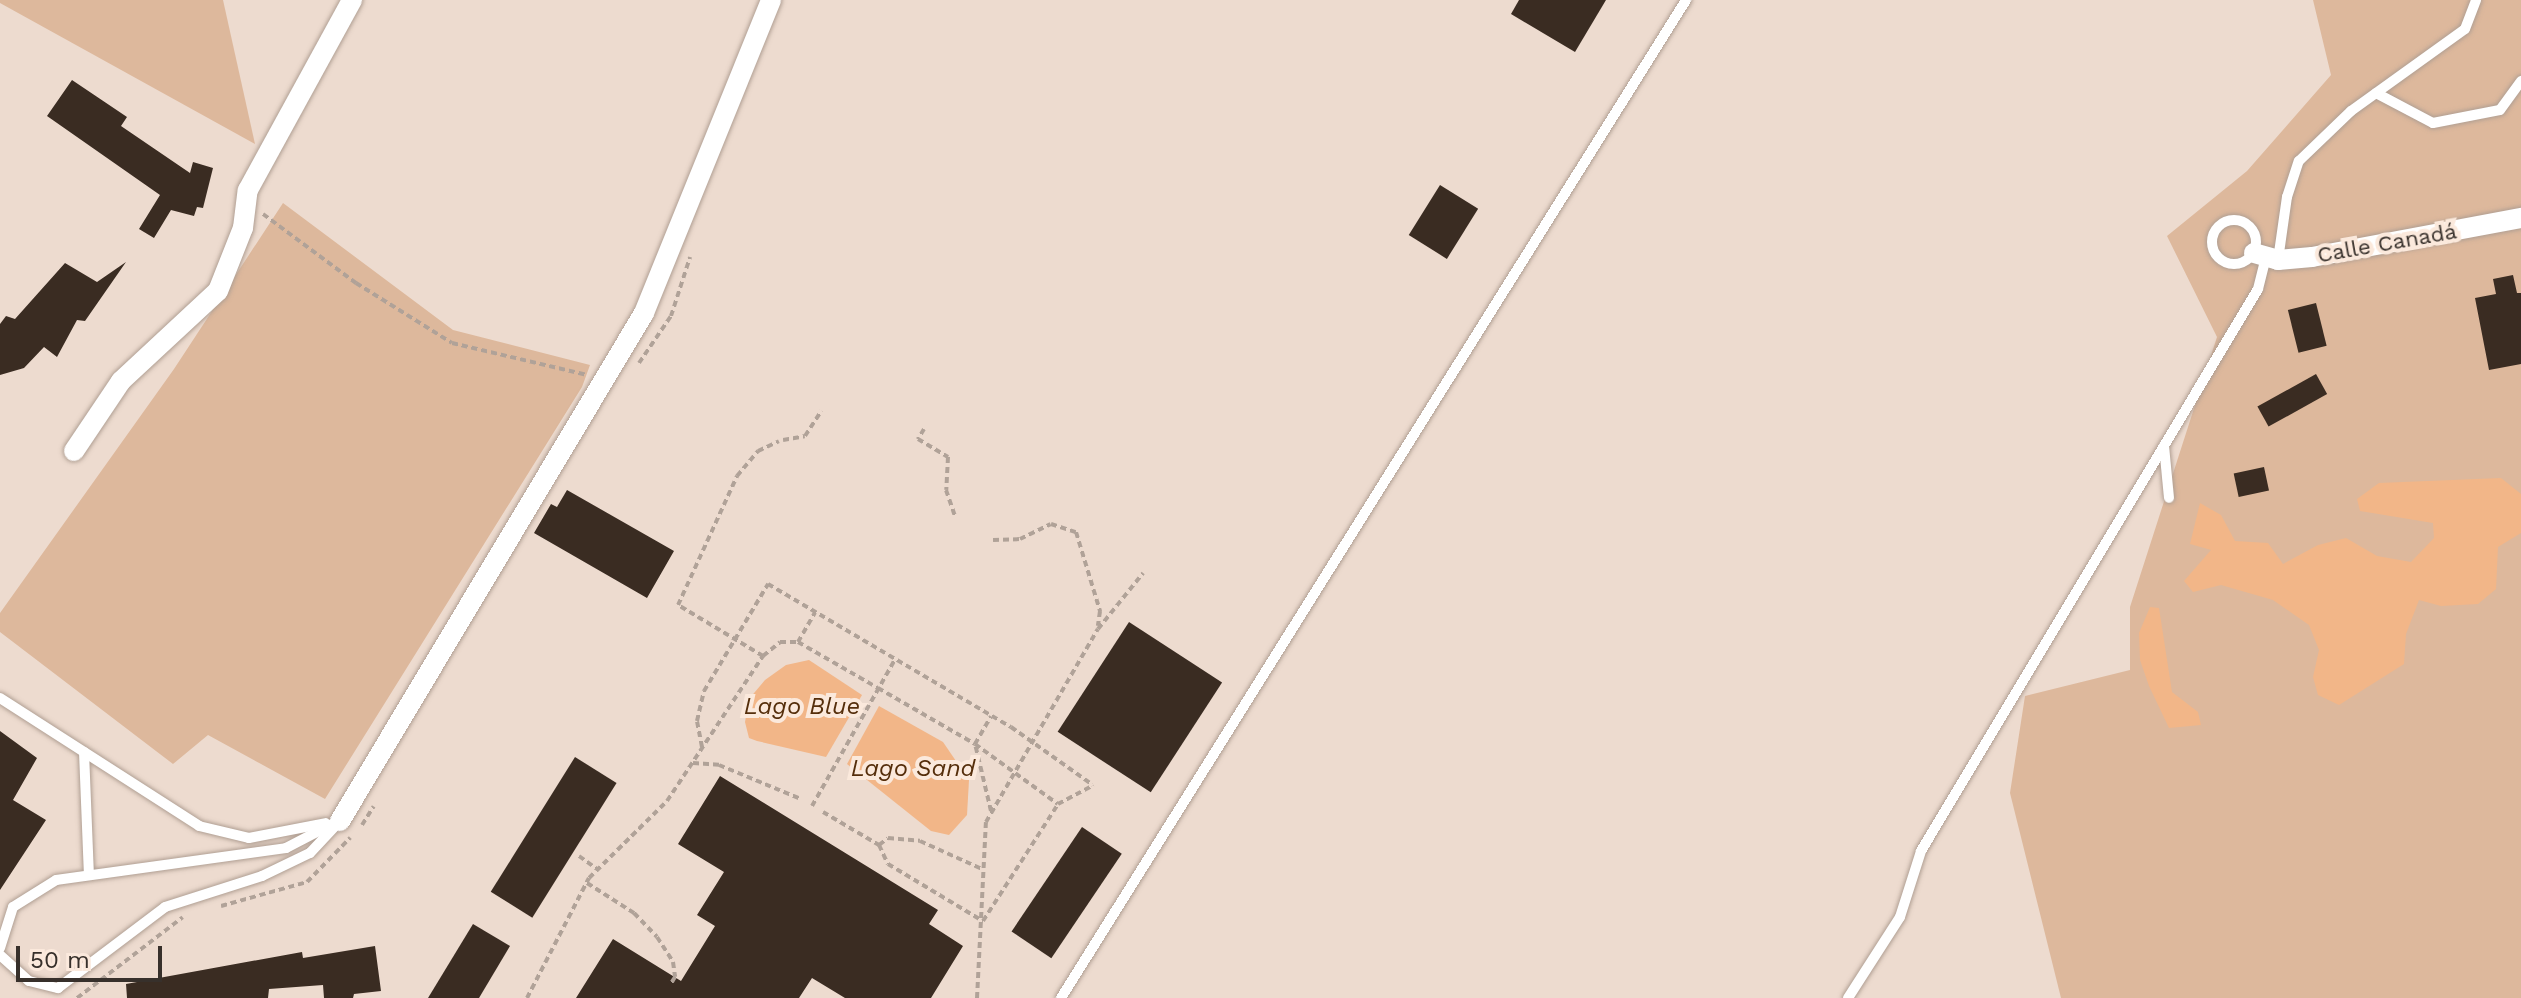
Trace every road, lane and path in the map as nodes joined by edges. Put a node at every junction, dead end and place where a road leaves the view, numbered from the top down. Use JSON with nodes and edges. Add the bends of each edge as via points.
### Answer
{"nodes":[{"id":1,"x":352,"y":0,"type":"edge"},
{"id":2,"x":771,"y":0,"type":"edge"},
{"id":3,"x":1686,"y":0,"type":"edge"},
{"id":4,"x":2476,"y":0,"type":"edge"},
{"id":5,"x":2521,"y":81,"type":"edge"},
{"id":6,"x":2376,"y":93,"type":"junction"},
{"id":7,"x":246,"y":205,"type":"junction"},
{"id":8,"x":2521,"y":218,"type":"edge"},
{"id":9,"x":2266,"y":257,"type":"junction"},
{"id":10,"x":604,"y":379,"type":"junction"},
{"id":11,"x":821,"y":411,"type":"dead end"},
{"id":12,"x":924,"y":429,"type":"dead end"},
{"id":13,"x":2164,"y":446,"type":"junction"},
{"id":14,"x":74,"y":451,"type":"dead end"},
{"id":15,"x":2169,"y":498,"type":"dead end"},
{"id":16,"x":955,"y":516,"type":"dead end"},
{"id":17,"x":993,"y":540,"type":"dead end"},
{"id":18,"x":1143,"y":573,"type":"dead end"},
{"id":19,"x":815,"y":612,"type":"junction"},
{"id":20,"x":1098,"y":629,"type":"junction"},
{"id":21,"x":732,"y":637,"type":"junction"},
{"id":22,"x":798,"y":642,"type":"junction"},
{"id":23,"x":763,"y":656,"type":"junction"},
{"id":24,"x":895,"y":659,"type":"junction"},
{"id":25,"x":878,"y":688,"type":"junction"},
{"id":26,"x":0,"y":698,"type":"edge"},
{"id":27,"x":991,"y":716,"type":"junction"},
{"id":28,"x":1030,"y":743,"type":"junction"},
{"id":29,"x":975,"y":744,"type":"junction"},
{"id":30,"x":702,"y":747,"type":"junction"},
{"id":31,"x":84,"y":752,"type":"junction"},
{"id":32,"x":693,"y":763,"type":"junction"},
{"id":33,"x":1013,"y":772,"type":"junction"},
{"id":34,"x":801,"y":799,"type":"dead end"},
{"id":35,"x":1058,"y":804,"type":"junction"},
{"id":36,"x":812,"y":806,"type":"dead end"},
{"id":37,"x":991,"y":811,"type":"junction"},
{"id":38,"x":823,"y":812,"type":"dead end"},
{"id":39,"x":340,"y":821,"type":"junction"},
{"id":40,"x":879,"y":845,"type":"junction"},
{"id":41,"x":579,"y":856,"type":"dead end"},
{"id":42,"x":597,"y":869,"type":"junction"},
{"id":43,"x":982,"y":869,"type":"junction"},
{"id":44,"x":89,"y":874,"type":"junction"},
{"id":45,"x":587,"y":883,"type":"junction"},
{"id":46,"x":983,"y":921,"type":"junction"},
{"id":47,"x":0,"y":948,"type":"edge"},
{"id":48,"x":0,"y":955,"type":"edge"},
{"id":49,"x":670,"y":985,"type":"dead end"},
{"id":50,"x":527,"y":998,"type":"edge"},
{"id":51,"x":977,"y":998,"type":"edge"},
{"id":52,"x":1061,"y":998,"type":"edge"},
{"id":53,"x":1848,"y":998,"type":"edge"}],
"edges":[{"from":1,"to":7,"type":"street","via":[[248,190]]},
{"from":2,"to":10,"type":"street","via":[[644,313]]},
{"from":3,"to":52,"type":"lane"},
{"from":4,"to":6,"type":"lane","via":[[2465,29]]},
{"from":5,"to":6,"type":"lane","via":[[2500,110],[2433,123]]},
{"from":6,"to":9,"type":"lane","via":[[2299,161]]},
{"from":7,"to":10,"type":"path","via":[[452,343]]},
{"from":7,"to":14,"type":"street","via":[[235,253],[218,291],[121,381]]},
{"from":8,"to":9,"type":"street","name":"Calle Canadá"},
{"from":9,"to":9,"type":"lane","via":[[2250,226],[2236,220],[2217,228],[2212,242],[2222,261]]},
{"from":9,"to":13,"type":"lane","via":[[2258,289]]},
{"from":10,"to":39,"type":"street"},
{"from":11,"to":21,"type":"path","via":[[805,436],[758,451],[737,476],[678,605]]},
{"from":12,"to":16,"type":"path","via":[[918,439],[948,457],[946,490]]},
{"from":13,"to":15,"type":"lane"},
{"from":13,"to":53,"type":"lane","via":[[1921,851],[1900,917]]},
{"from":17,"to":20,"type":"path","via":[[1020,539],[1051,524],[1076,532],[1100,611]]},
{"from":18,"to":20,"type":"path"},
{"from":19,"to":21,"type":"path","via":[[768,584]]},
{"from":19,"to":22,"type":"path"},
{"from":19,"to":24,"type":"path"},
{"from":20,"to":28,"type":"path"},
{"from":21,"to":23,"type":"path"},
{"from":21,"to":30,"type":"path","via":[[699,703]]},
{"from":22,"to":23,"type":"path","via":[[780,642]]},
{"from":22,"to":25,"type":"path"},
{"from":23,"to":30,"type":"path"},
{"from":24,"to":25,"type":"path"},
{"from":24,"to":27,"type":"path"},
{"from":25,"to":29,"type":"path"},
{"from":25,"to":36,"type":"path"},
{"from":26,"to":31,"type":"lane"},
{"from":27,"to":28,"type":"path"},
{"from":27,"to":29,"type":"path"},
{"from":28,"to":33,"type":"path"},
{"from":28,"to":35,"type":"path","via":[[1093,785]]},
{"from":29,"to":33,"type":"path"},
{"from":29,"to":37,"type":"path"},
{"from":30,"to":32,"type":"path"},
{"from":31,"to":39,"type":"lane","via":[[199,826],[249,838]]},
{"from":31,"to":44,"type":"lane"},
{"from":32,"to":34,"type":"path","via":[[719,765]]},
{"from":32,"to":42,"type":"path","via":[[667,801]]},
{"from":33,"to":35,"type":"path"},
{"from":33,"to":37,"type":"path"},
{"from":35,"to":46,"type":"path"},
{"from":37,"to":43,"type":"path"},
{"from":38,"to":40,"type":"path"},
{"from":39,"to":44,"type":"lane","via":[[286,848]]},
{"from":39,"to":48,"type":"lane","via":[[310,853],[262,876],[165,907],[58,988],[29,981]]},
{"from":40,"to":43,"type":"path","via":[[905,837]]},
{"from":40,"to":46,"type":"path","via":[[888,864]]},
{"from":41,"to":42,"type":"path"},
{"from":42,"to":45,"type":"path"},
{"from":43,"to":46,"type":"path"},
{"from":44,"to":47,"type":"lane","via":[[56,880],[13,907]]},
{"from":45,"to":49,"type":"path","via":[[634,913],[657,937],[673,962]]},
{"from":45,"to":50,"type":"path"},
{"from":46,"to":51,"type":"path"}]}
